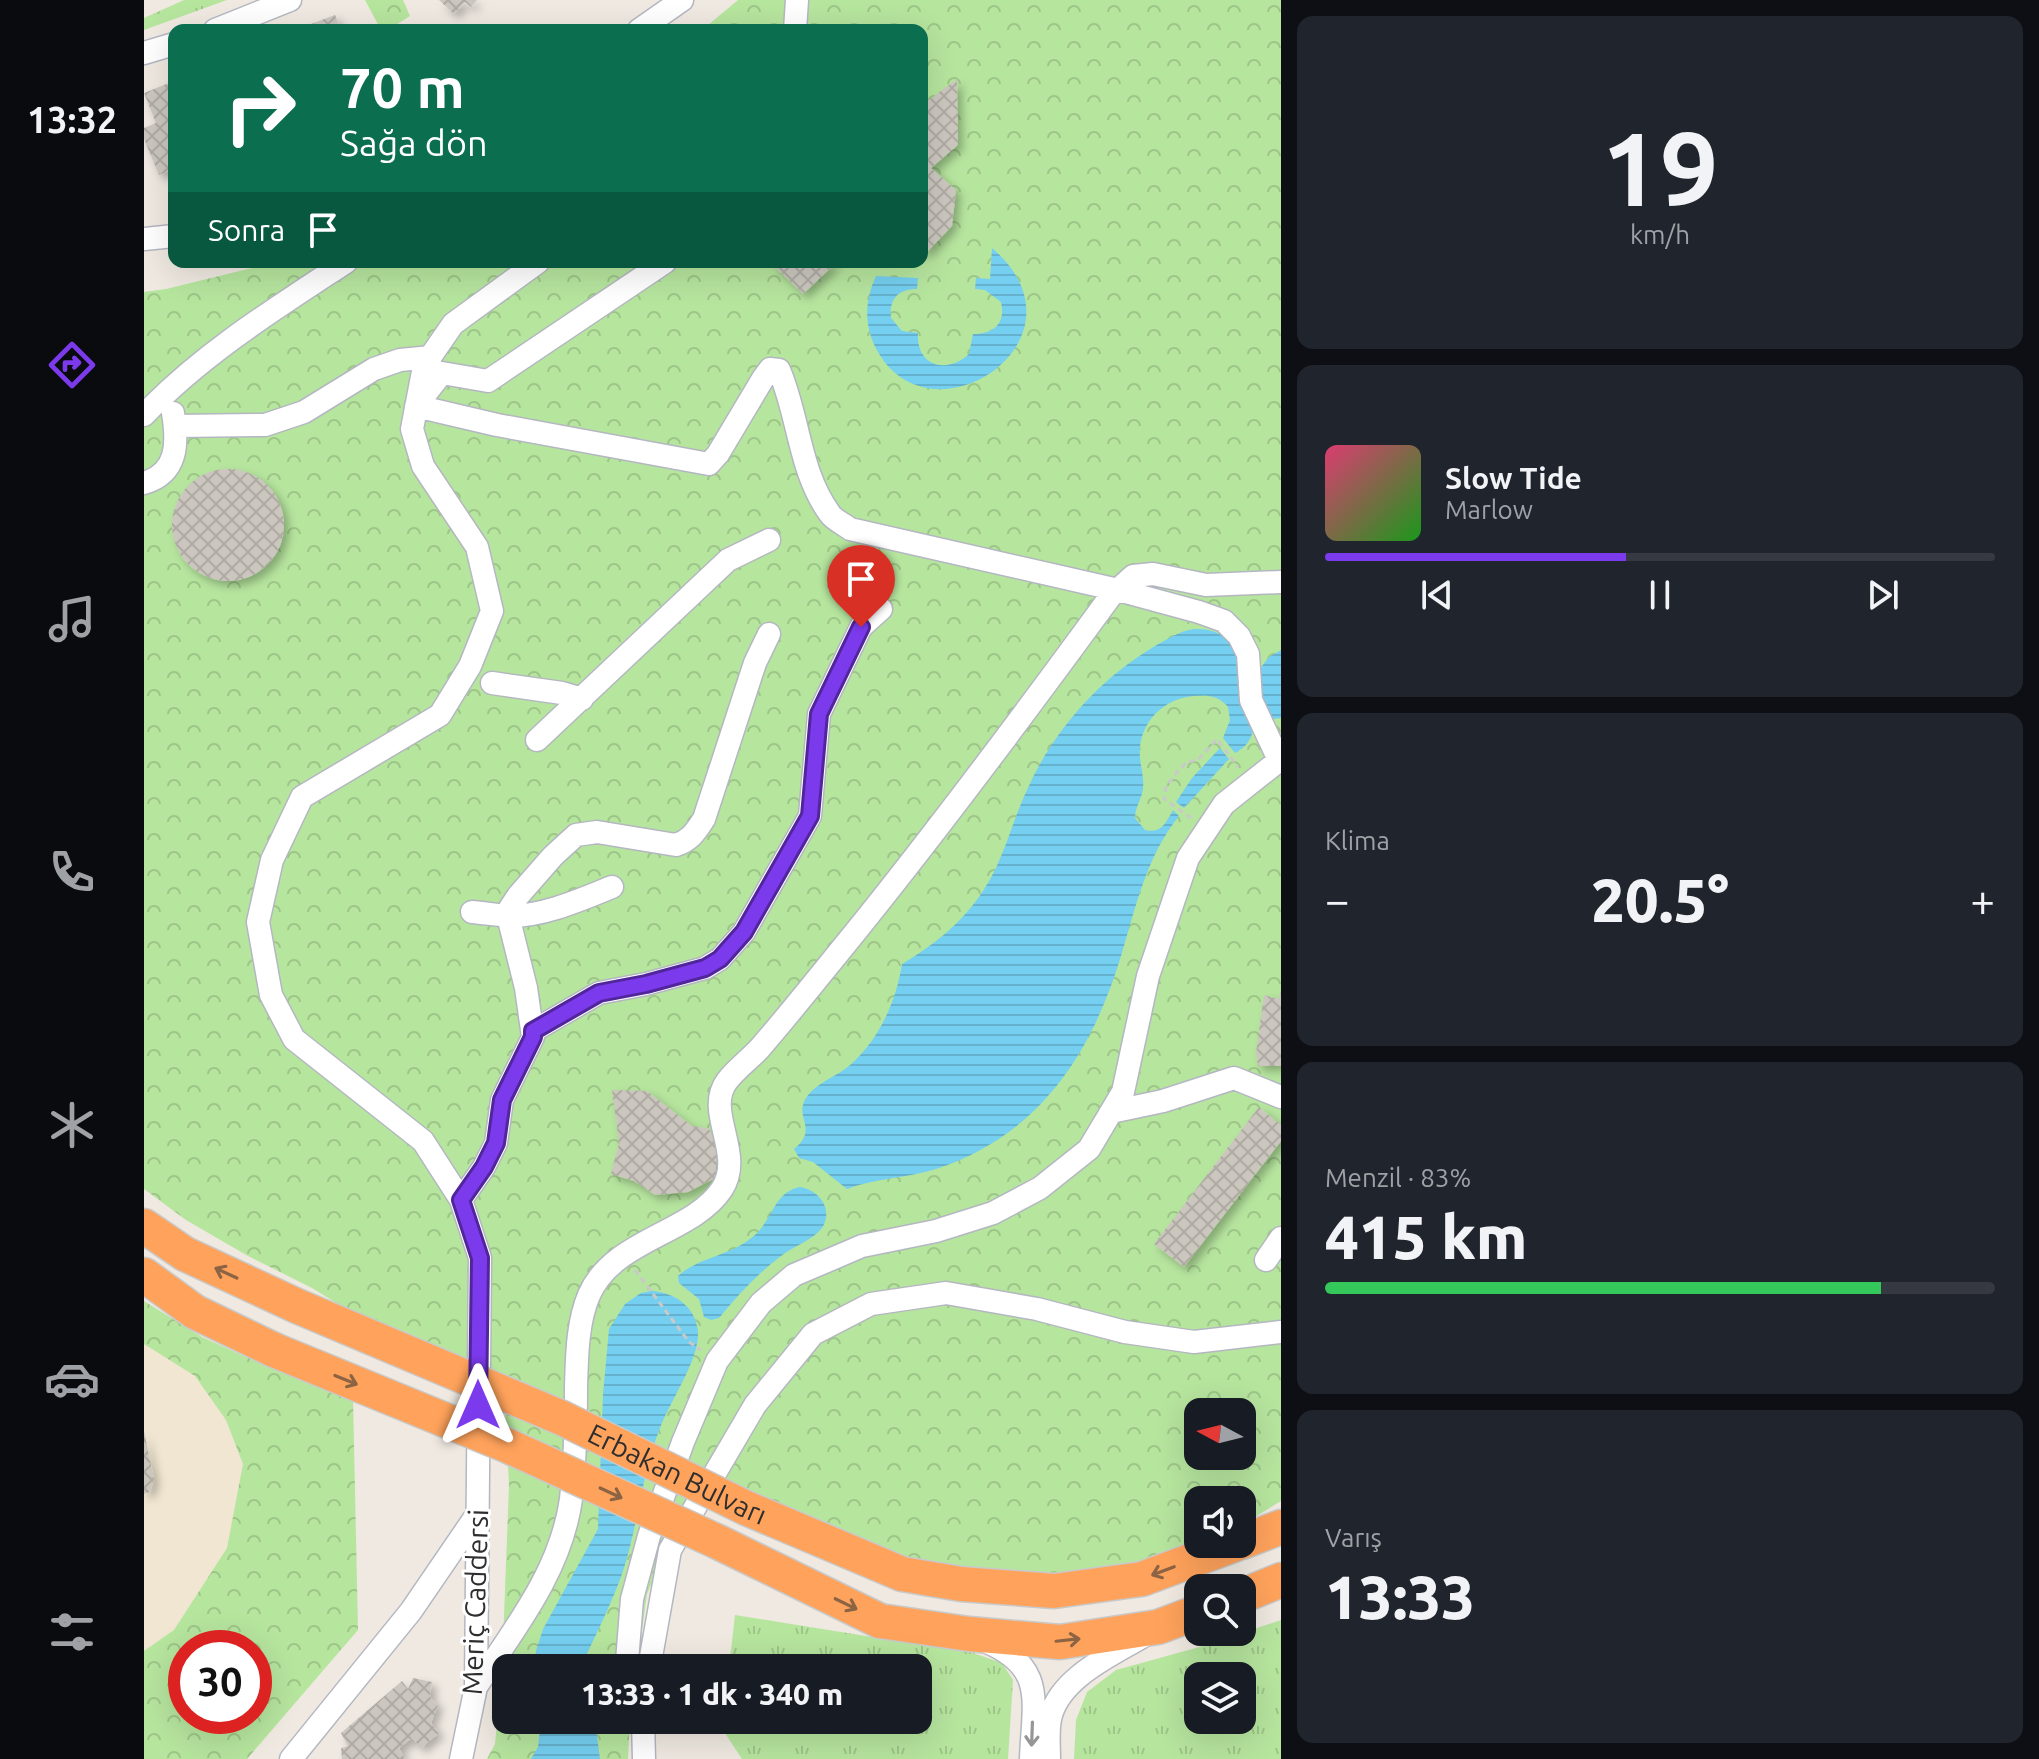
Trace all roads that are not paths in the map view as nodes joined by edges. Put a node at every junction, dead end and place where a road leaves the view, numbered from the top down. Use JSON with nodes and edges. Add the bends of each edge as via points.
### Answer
{"nodes":[{"id":1,"x":290,"y":0,"type":"edge"},
{"id":2,"x":682,"y":0,"type":"edge"},
{"id":3,"x":797,"y":0,"type":"edge"},
{"id":4,"x":230,"y":24,"type":"edge"},
{"id":5,"x":648,"y":24,"type":"edge"},
{"id":6,"x":795,"y":24,"type":"edge"},
{"id":7,"x":168,"y":46,"type":"edge"},
{"id":8,"x":144,"y":53,"type":"edge"},
{"id":9,"x":168,"y":237,"type":"edge"},
{"id":10,"x":144,"y":239,"type":"edge"},
{"id":11,"x":337,"y":268,"type":"edge"},
{"id":12,"x":530,"y":268,"type":"edge"},
{"id":13,"x":656,"y":268,"type":"edge"},
{"id":14,"x":431,"y":357,"type":"junction"},
{"id":15,"x":169,"y":390,"type":"junction"},
{"id":16,"x":416,"y":406,"type":"junction"},
{"id":17,"x":144,"y":415,"type":"edge"},
{"id":18,"x":175,"y":426,"type":"junction"},
{"id":19,"x":144,"y":483,"type":"edge"},
{"id":20,"x":769,"y":540,"type":"dead end"},
{"id":21,"x":1281,"y":582,"type":"edge"},
{"id":22,"x":1118,"y":590,"type":"junction"},
{"id":23,"x":881,"y":609,"type":"dead end"},
{"id":24,"x":769,"y":634,"type":"dead end"},
{"id":25,"x":492,"y":683,"type":"dead end"},
{"id":26,"x":582,"y":699,"type":"junction"},
{"id":27,"x":537,"y":740,"type":"dead end"},
{"id":28,"x":1280,"y":759,"type":"edge"},
{"id":29,"x":612,"y":887,"type":"dead end"},
{"id":30,"x":472,"y":912,"type":"dead end"},
{"id":31,"x":509,"y":916,"type":"junction"},
{"id":32,"x":533,"y":1031,"type":"junction"},
{"id":33,"x":1281,"y":1097,"type":"edge"},
{"id":34,"x":1111,"y":1112,"type":"junction"},
{"id":35,"x":461,"y":1200,"type":"junction"},
{"id":36,"x":144,"y":1226,"type":"edge"},
{"id":37,"x":1281,"y":1238,"type":"edge"},
{"id":38,"x":1266,"y":1260,"type":"dead end"},
{"id":39,"x":144,"y":1275,"type":"edge"},
{"id":40,"x":1281,"y":1332,"type":"edge"},
{"id":41,"x":478,"y":1513,"type":"junction"},
{"id":42,"x":1281,"y":1527,"type":"edge"},
{"id":43,"x":1256,"y":1537,"type":"edge"},
{"id":44,"x":1198,"y":1558,"type":"edge"},
{"id":45,"x":1281,"y":1580,"type":"edge"},
{"id":46,"x":1256,"y":1590,"type":"edge"},
{"id":47,"x":1184,"y":1617,"type":"edge"},
{"id":48,"x":1158,"y":1627,"type":"junction"},
{"id":49,"x":969,"y":1634,"type":"junction"},
{"id":50,"x":628,"y":1654,"type":"edge"},
{"id":51,"x":651,"y":1654,"type":"edge"},
{"id":52,"x":476,"y":1687,"type":"junction"},
{"id":53,"x":643,"y":1734,"type":"edge"},
{"id":54,"x":291,"y":1759,"type":"edge"},
{"id":55,"x":461,"y":1759,"type":"edge"},
{"id":56,"x":644,"y":1759,"type":"edge"},
{"id":57,"x":1031,"y":1759,"type":"edge"},
{"id":58,"x":1049,"y":1759,"type":"edge"}],
"edges":[{"from":1,"to":4,"type":"street"},
{"from":2,"to":5,"type":"street"},
{"from":3,"to":6,"type":"street"},
{"from":7,"to":8,"type":"street"},
{"from":9,"to":10,"type":"street"},
{"from":11,"to":15,"type":"street","via":[[257,321]]},
{"from":12,"to":14,"type":"street","name":"Meriç Caddersi","via":[[453,324]]},
{"from":13,"to":16,"type":"street","via":[[488,381],[442,373]]},
{"from":14,"to":16,"type":"street","name":"Meriç Caddersi","via":[[424,366]]},
{"from":14,"to":18,"type":"street","via":[[374,369],[304,412],[265,425]]},
{"from":15,"to":17,"type":"street"},
{"from":15,"to":18,"type":"street"},
{"from":16,"to":22,"type":"street","via":[[709,464],[764,377],[770,369],[779,370],[807,467],[831,516],[850,529]]},
{"from":16,"to":35,"type":"street","name":"Meriç Caddersi","via":[[412,429],[423,466],[477,547],[492,611],[470,666],[440,715],[302,797],[272,860],[258,922],[271,995],[294,1039],[423,1141]]},
{"from":18,"to":19,"type":"street","via":[[177,448],[168,469]]},
{"from":20,"to":26,"type":"street","via":[[728,560]]},
{"from":21,"to":22,"type":"street","via":[[1206,585],[1153,574],[1133,576]]},
{"from":22,"to":28,"type":"street","via":[[1224,621],[1239,636],[1248,654],[1251,700]]},
{"from":22,"to":52,"type":"street","via":[[853,935],[728,1079],[720,1093],[731,1159],[721,1190],[704,1208],[625,1255],[604,1272],[589,1295],[577,1346],[571,1501],[560,1543],[545,1581]]},
{"from":23,"to":32,"type":"street","via":[[861,627],[819,714],[810,816],[744,932],[705,968],[599,993]]},
{"from":24,"to":31,"type":"street","via":[[694,835],[676,845],[597,832],[576,835],[518,896]]},
{"from":25,"to":26,"type":"street"},
{"from":26,"to":27,"type":"street"},
{"from":28,"to":34,"type":"street","via":[[1224,804],[1188,858],[1148,976],[1123,1092]]},
{"from":29,"to":31,"type":"street","via":[[575,903]]},
{"from":30,"to":31,"type":"street"},
{"from":31,"to":32,"type":"street"},
{"from":32,"to":35,"type":"street","via":[[502,1100],[496,1143]]},
{"from":33,"to":34,"type":"street","via":[[1234,1078]]},
{"from":34,"to":50,"type":"street","via":[[1089,1149],[1040,1188],[993,1213],[862,1246],[794,1275],[761,1303],[717,1361],[683,1442],[632,1599]]},
{"from":35,"to":41,"type":"street","name":"Meriç Caddersi","via":[[480,1258]]},
{"from":44,"to":36,"type":"highway","name":"Erbakan Bulvarı","one_way":true,"bridge":true,"via":[[1142,1579],[1054,1591],[902,1574],[746,1508],[562,1418],[297,1306],[185,1254]]},
{"from":37,"to":38,"type":"street"},
{"from":39,"to":49,"type":"highway","name":"Erbakan Bulvarı","one_way":true,"bridge":true,"via":[[195,1312],[274,1350],[506,1445],[880,1621]]},
{"from":40,"to":51,"type":"street","via":[[1194,1342],[946,1293],[871,1304],[813,1334],[755,1405],[670,1550]]},
{"from":41,"to":52,"type":"street","name":"Meriç Caddersi"},
{"from":41,"to":54,"type":"street","via":[[411,1611]]},
{"from":42,"to":43,"type":"highway"},
{"from":45,"to":46,"type":"highway"},
{"from":47,"to":48,"type":"highway","name":"Erbakan Bulvarı"},
{"from":49,"to":48,"type":"highway","name":"Erbakan Bulvarı","one_way":true,"via":[[1060,1642]]},
{"from":48,"to":58,"type":"street","via":[[1076,1680],[1058,1698],[1050,1716]]},
{"from":49,"to":57,"type":"street","one_way":true,"via":[[999,1647],[1025,1667],[1033,1686]]},
{"from":52,"to":55,"type":"street","name":"Meriç Caddersi"},
{"from":53,"to":56,"type":"street"}]}
